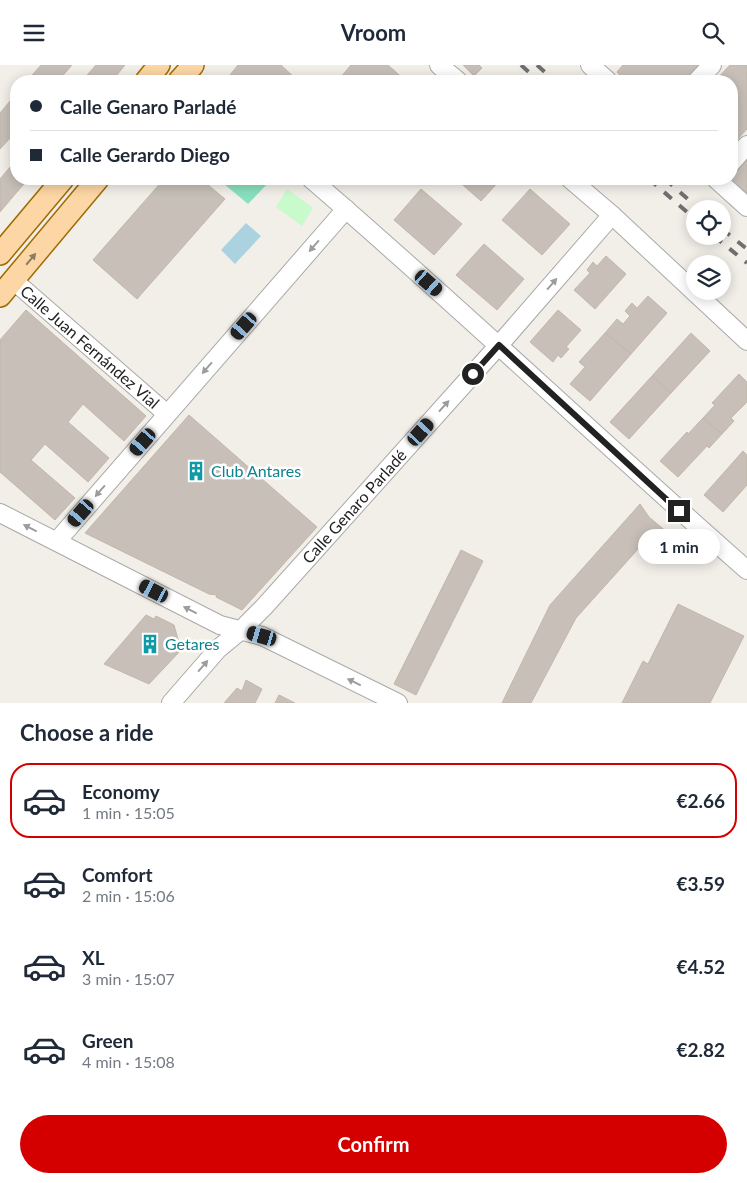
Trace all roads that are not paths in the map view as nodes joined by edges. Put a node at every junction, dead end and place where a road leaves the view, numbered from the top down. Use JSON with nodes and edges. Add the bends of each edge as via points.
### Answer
{"nodes":[{"id":1,"x":160,"y":65,"type":"edge"},
{"id":2,"x":439,"y":65,"type":"edge"},
{"id":3,"x":712,"y":65,"type":"edge"},
{"id":4,"x":151,"y":75,"type":"edge"},
{"id":5,"x":451,"y":75,"type":"edge"},
{"id":6,"x":703,"y":75,"type":"edge"},
{"id":7,"x":747,"y":145,"type":"edge"},
{"id":8,"x":738,"y":155,"type":"edge"},
{"id":9,"x":59,"y":185,"type":"edge"},
{"id":10,"x":93,"y":185,"type":"edge"},
{"id":11,"x":318,"y":185,"type":"edge"},
{"id":12,"x":577,"y":185,"type":"edge"},
{"id":13,"x":723,"y":185,"type":"edge"},
{"id":14,"x":747,"y":207,"type":"edge"},
{"id":15,"x":346,"y":209,"type":"junction"},
{"id":16,"x":612,"y":215,"type":"junction"},
{"id":17,"x":0,"y":254,"type":"edge"},
{"id":18,"x":7,"y":288,"type":"edge"},
{"id":19,"x":747,"y":341,"type":"edge"},
{"id":20,"x":499,"y":345,"type":"junction"},
{"id":21,"x":168,"y":414,"type":"junction"},
{"id":22,"x":0,"y":513,"type":"edge"},
{"id":23,"x":57,"y":541,"type":"junction"},
{"id":24,"x":747,"y":570,"type":"edge"},
{"id":25,"x":241,"y":630,"type":"junction"},
{"id":26,"x":171,"y":703,"type":"edge"},
{"id":27,"x":398,"y":703,"type":"edge"}],
"edges":[{"from":1,"to":4,"type":"main road"},
{"from":2,"to":5,"type":"street"},
{"from":3,"to":6,"type":"street"},
{"from":7,"to":8,"type":"street"},
{"from":9,"to":17,"type":"main road"},
{"from":18,"to":10,"type":"main road","one_way":true},
{"from":11,"to":15,"type":"street"},
{"from":12,"to":16,"type":"street"},
{"from":13,"to":14,"type":"street"},
{"from":15,"to":20,"type":"street"},
{"from":15,"to":21,"type":"street","one_way":true},
{"from":16,"to":19,"type":"street"},
{"from":20,"to":16,"type":"street","name":"Calle Genaro Parladé","one_way":true},
{"from":18,"to":21,"type":"street","name":"Calle Juan Fernández Vial"},
{"from":20,"to":24,"type":"street"},
{"from":25,"to":20,"type":"street","name":"Calle Genaro Parladé","one_way":true},
{"from":21,"to":23,"type":"street","one_way":true},
{"from":23,"to":22,"type":"street","one_way":true},
{"from":25,"to":23,"type":"street","one_way":true,"via":[[220,625]]},
{"from":26,"to":25,"type":"street","name":"Calle Genaro Parladé","one_way":true,"via":[[218,649]]},
{"from":27,"to":25,"type":"street","one_way":true,"via":[[262,636]]}]}
